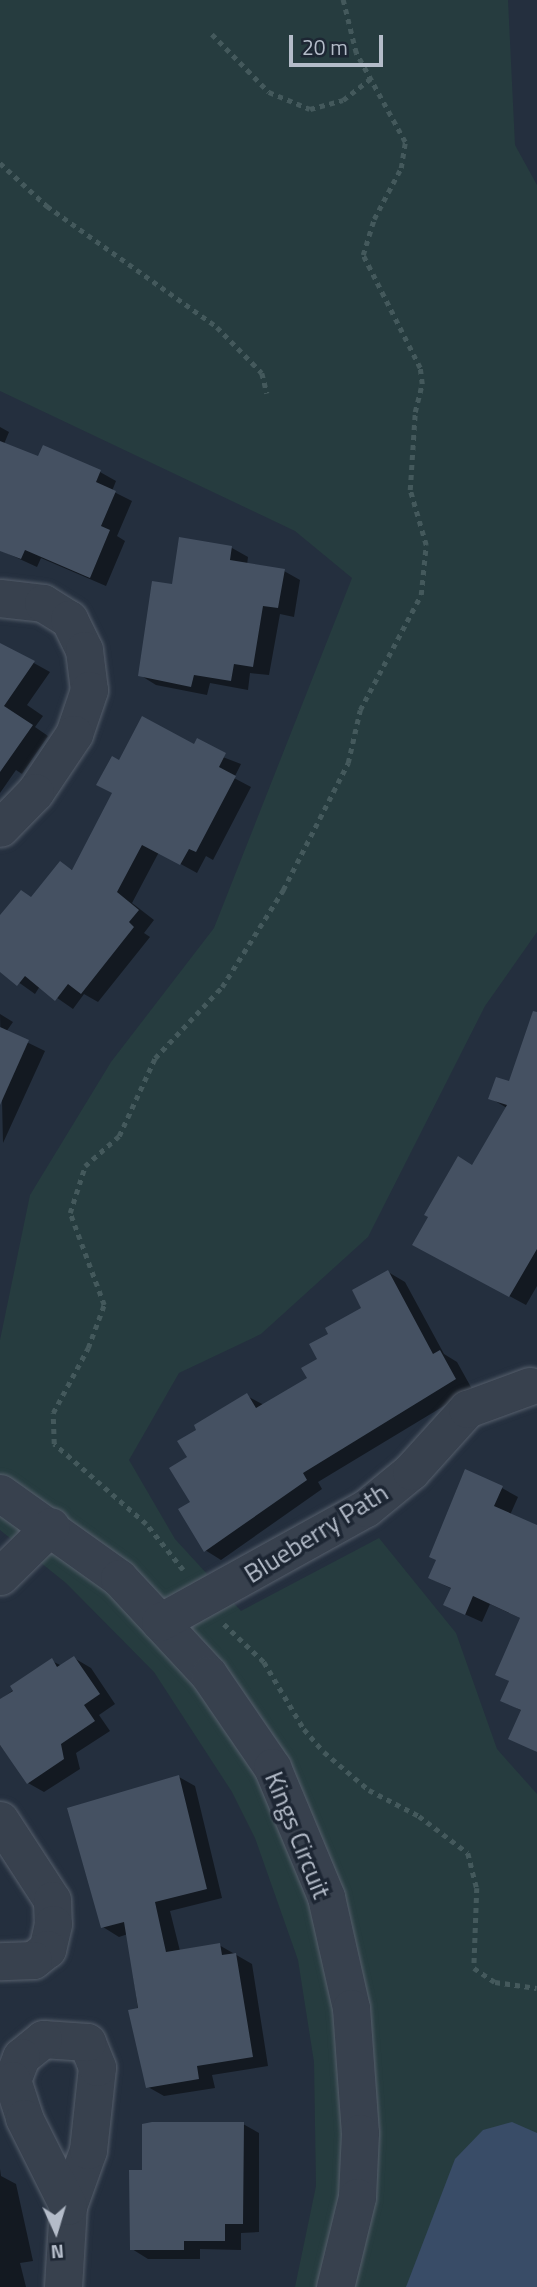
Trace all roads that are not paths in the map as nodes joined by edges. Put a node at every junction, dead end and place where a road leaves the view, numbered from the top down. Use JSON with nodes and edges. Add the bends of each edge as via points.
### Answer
{"nodes":[{"id":1,"x":0,"y":598,"type":"edge"},
{"id":2,"x":0,"y":828,"type":"edge"},
{"id":3,"x":535,"y":1384,"type":"edge"},
{"id":4,"x":0,"y":1493,"type":"edge"},
{"id":5,"x":51,"y":1526,"type":"junction"},
{"id":6,"x":0,"y":1576,"type":"edge"},
{"id":7,"x":160,"y":1622,"type":"junction"},
{"id":8,"x":0,"y":1820,"type":"edge"},
{"id":9,"x":0,"y":1961,"type":"edge"},
{"id":10,"x":68,"y":2206,"type":"dead end"},
{"id":11,"x":64,"y":2287,"type":"edge"},
{"id":12,"x":335,"y":2287,"type":"edge"}],
"edges":[{"from":1,"to":2,"type":"street","via":[[43,603],[69,619],[84,650],[89,690],[74,734],[35,792]]},
{"from":3,"to":7,"type":"street","name":"Blueberry Path","via":[[467,1409],[411,1471],[366,1508]]},
{"from":4,"to":5,"type":"street","name":"Kings Circuit"},
{"from":5,"to":6,"type":"street"},
{"from":5,"to":7,"type":"street","name":"Kings Circuit","via":[[119,1578]]},
{"from":7,"to":12,"type":"street","name":"Kings Circuit","via":[[209,1675],[272,1767],[326,1897],[351,2008],[360,2133],[357,2197]]},
{"from":8,"to":9,"type":"street","via":[[52,1900],[53,1924],[47,1949],[33,1960]]},
{"from":10,"to":11,"type":"street"}]}
